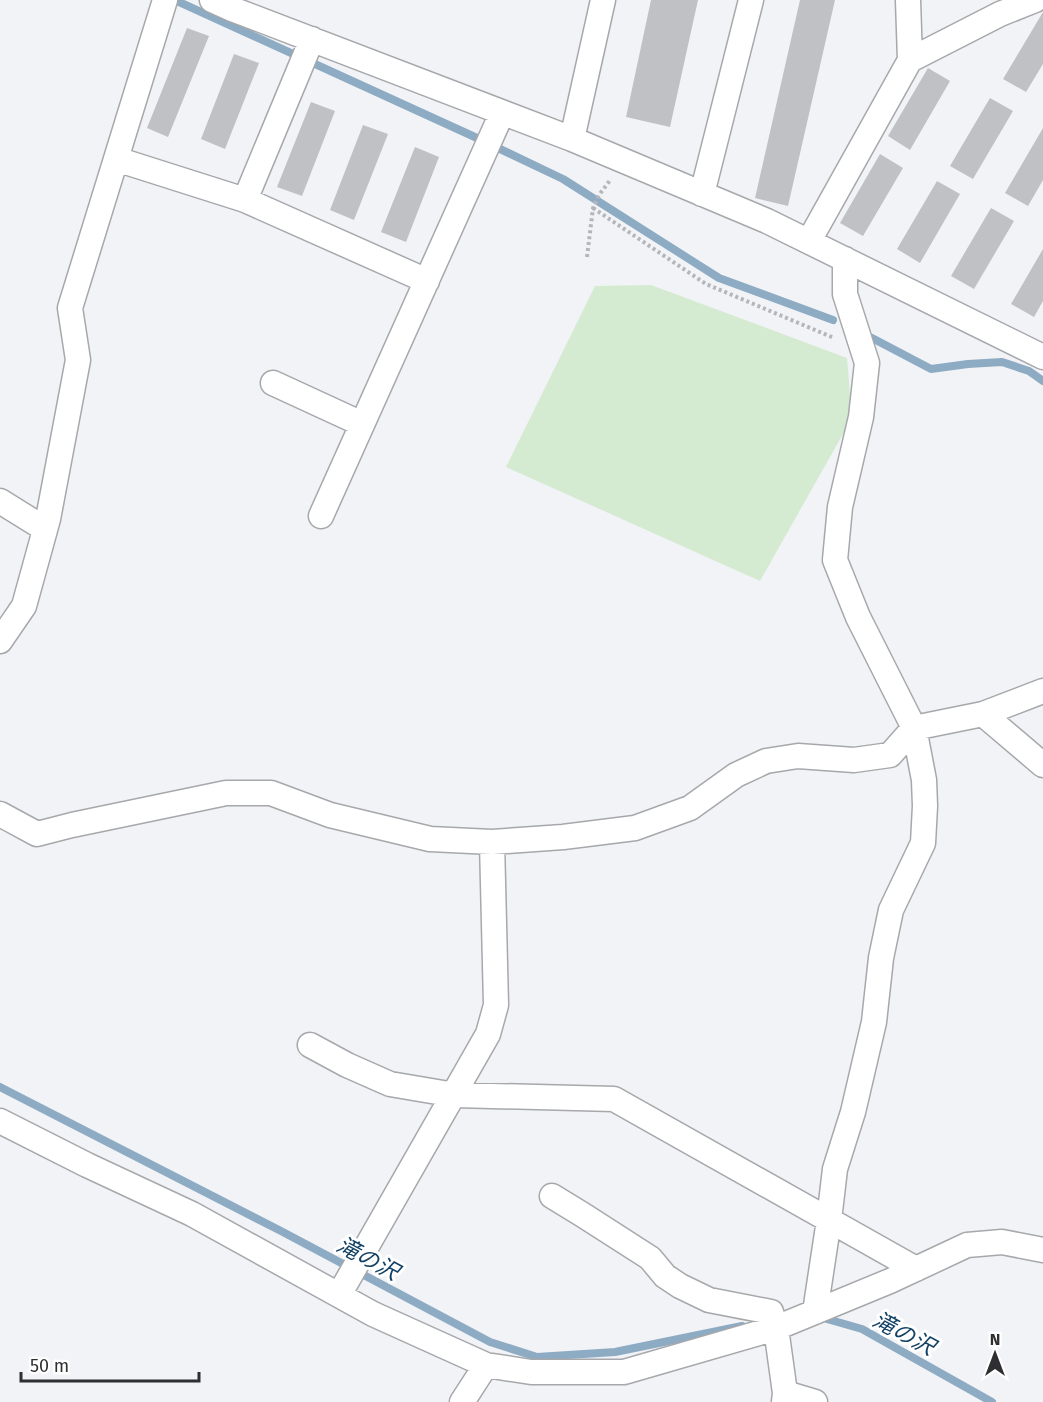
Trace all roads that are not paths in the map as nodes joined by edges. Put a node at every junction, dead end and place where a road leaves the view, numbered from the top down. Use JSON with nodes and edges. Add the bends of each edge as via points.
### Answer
{"nodes":[{"id":1,"x":165,"y":0,"type":"edge"},
{"id":2,"x":212,"y":0,"type":"edge"},
{"id":3,"x":603,"y":0,"type":"edge"},
{"id":4,"x":751,"y":0,"type":"edge"},
{"id":5,"x":908,"y":0,"type":"edge"},
{"id":6,"x":1035,"y":0,"type":"edge"},
{"id":7,"x":307,"y":51,"type":"junction"},
{"id":8,"x":910,"y":60,"type":"junction"},
{"id":9,"x":502,"y":113,"type":"junction"},
{"id":10,"x":572,"y":140,"type":"junction"},
{"id":11,"x":116,"y":159,"type":"junction"},
{"id":12,"x":702,"y":194,"type":"junction"},
{"id":13,"x":245,"y":200,"type":"junction"},
{"id":14,"x":809,"y":241,"type":"junction"},
{"id":15,"x":845,"y":259,"type":"junction"},
{"id":16,"x":427,"y":281,"type":"junction"},
{"id":17,"x":1043,"y":357,"type":"edge"},
{"id":18,"x":273,"y":383,"type":"dead end"},
{"id":19,"x":362,"y":424,"type":"junction"},
{"id":20,"x":0,"y":501,"type":"edge"},
{"id":21,"x":321,"y":516,"type":"dead end"},
{"id":22,"x":45,"y":529,"type":"junction"},
{"id":23,"x":0,"y":641,"type":"edge"},
{"id":24,"x":1043,"y":691,"type":"edge"},
{"id":25,"x":983,"y":714,"type":"junction"},
{"id":26,"x":914,"y":728,"type":"junction"},
{"id":27,"x":1043,"y":765,"type":"edge"},
{"id":28,"x":0,"y":814,"type":"edge"},
{"id":29,"x":492,"y":842,"type":"junction"},
{"id":30,"x":310,"y":1045,"type":"dead end"},
{"id":31,"x":455,"y":1095,"type":"junction"},
{"id":32,"x":0,"y":1121,"type":"edge"},
{"id":33,"x":552,"y":1196,"type":"dead end"},
{"id":34,"x":829,"y":1220,"type":"junction"},
{"id":35,"x":1043,"y":1250,"type":"edge"},
{"id":36,"x":916,"y":1269,"type":"junction"},
{"id":37,"x":349,"y":1278,"type":"junction"},
{"id":38,"x":814,"y":1312,"type":"junction"},
{"id":39,"x":776,"y":1328,"type":"junction"},
{"id":40,"x":486,"y":1365,"type":"junction"},
{"id":41,"x":784,"y":1397,"type":"edge"},
{"id":42,"x":462,"y":1402,"type":"edge"},
{"id":43,"x":815,"y":1402,"type":"edge"}],
"edges":[{"from":1,"to":11,"type":"street"},
{"from":2,"to":7,"type":"street"},
{"from":3,"to":10,"type":"street"},
{"from":4,"to":12,"type":"street"},
{"from":5,"to":8,"type":"street"},
{"from":6,"to":8,"type":"street"},
{"from":7,"to":9,"type":"street"},
{"from":7,"to":13,"type":"street"},
{"from":8,"to":14,"type":"street"},
{"from":9,"to":10,"type":"street"},
{"from":9,"to":16,"type":"street"},
{"from":10,"to":12,"type":"street"},
{"from":11,"to":13,"type":"street"},
{"from":11,"to":22,"type":"street","via":[[70,308],[78,360]]},
{"from":12,"to":14,"type":"street"},
{"from":13,"to":16,"type":"street"},
{"from":14,"to":15,"type":"street"},
{"from":15,"to":17,"type":"street"},
{"from":15,"to":26,"type":"street","via":[[845,294],[867,363],[861,417],[840,507],[835,560],[858,617]]},
{"from":16,"to":19,"type":"street"},
{"from":18,"to":19,"type":"street"},
{"from":19,"to":21,"type":"street"},
{"from":20,"to":22,"type":"street"},
{"from":22,"to":23,"type":"street","via":[[24,606]]},
{"from":24,"to":25,"type":"street"},
{"from":25,"to":26,"type":"street"},
{"from":25,"to":27,"type":"street"},
{"from":26,"to":29,"type":"street","via":[[890,755],[854,760],[798,756],[766,761],[736,775],[690,808],[635,828]]},
{"from":26,"to":34,"type":"street","via":[[924,780],[923,843],[891,910],[880,958],[874,1022],[835,1169]]},
{"from":28,"to":29,"type":"street","via":[[37,834],[226,793],[271,793],[330,815],[430,839]]},
{"from":29,"to":31,"type":"street","via":[[496,1005],[488,1035]]},
{"from":30,"to":31,"type":"street","via":[[390,1084]]},
{"from":31,"to":34,"type":"street","via":[[614,1099]]},
{"from":31,"to":37,"type":"street"},
{"from":32,"to":37,"type":"street","via":[[192,1214]]},
{"from":33,"to":39,"type":"street","via":[[650,1258],[680,1286],[709,1300],[771,1312]]},
{"from":34,"to":36,"type":"street"},
{"from":34,"to":38,"type":"street"},
{"from":35,"to":36,"type":"street","via":[[1002,1242],[967,1245]]},
{"from":36,"to":38,"type":"street"},
{"from":37,"to":40,"type":"street","via":[[373,1314]]},
{"from":38,"to":39,"type":"street"},
{"from":39,"to":40,"type":"street","via":[[624,1372],[531,1372]]},
{"from":39,"to":41,"type":"street"},
{"from":40,"to":42,"type":"street"},
{"from":41,"to":43,"type":"street"}]}
